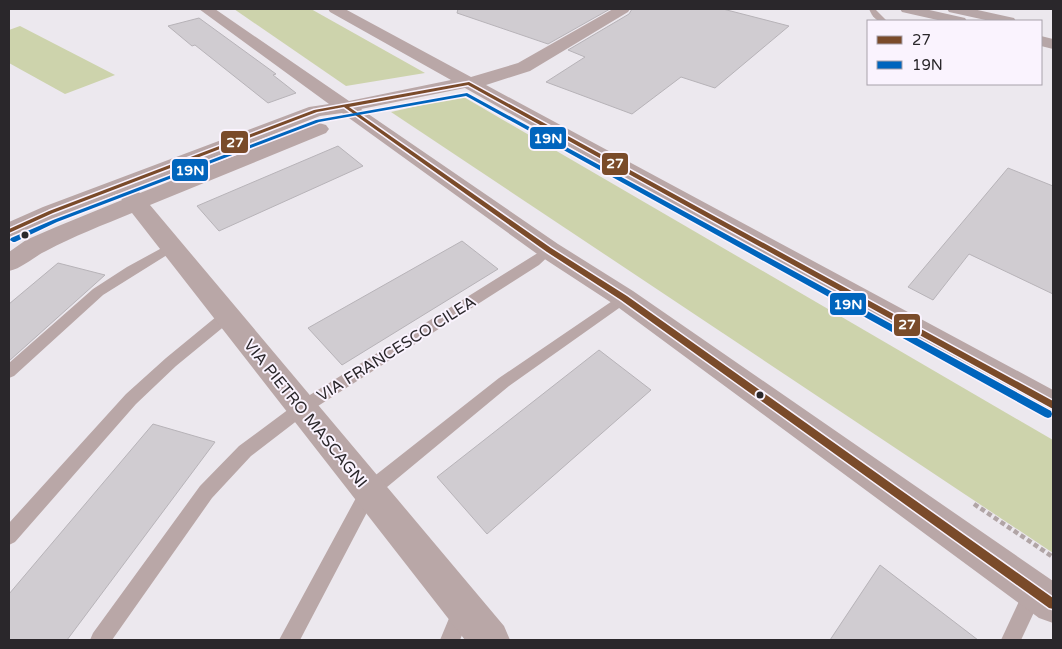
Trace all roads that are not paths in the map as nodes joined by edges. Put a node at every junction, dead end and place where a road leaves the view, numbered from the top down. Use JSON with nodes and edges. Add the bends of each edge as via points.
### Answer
{"nodes":[{"id":1,"x":206,"y":9,"type":"edge"},
{"id":2,"x":335,"y":9,"type":"edge"},
{"id":3,"x":623,"y":9,"type":"edge"},
{"id":4,"x":872,"y":9,"type":"edge"},
{"id":5,"x":907,"y":9,"type":"edge"},
{"id":6,"x":954,"y":9,"type":"edge"},
{"id":7,"x":882,"y":20,"type":"edge"},
{"id":8,"x":956,"y":20,"type":"edge"},
{"id":9,"x":1004,"y":20,"type":"edge"},
{"id":10,"x":468,"y":83,"type":"junction"},
{"id":11,"x":346,"y":107,"type":"junction"},
{"id":12,"x":128,"y":194,"type":"junction"},
{"id":13,"x":9,"y":231,"type":"edge"},
{"id":14,"x":171,"y":247,"type":"junction"},
{"id":15,"x":549,"y":250,"type":"junction"},
{"id":16,"x":9,"y":263,"type":"edge"},
{"id":17,"x":624,"y":298,"type":"junction"},
{"id":18,"x":227,"y":316,"type":"junction"},
{"id":19,"x":9,"y":372,"type":"edge"},
{"id":20,"x":1053,"y":405,"type":"edge"},
{"id":21,"x":302,"y":408,"type":"junction"},
{"id":22,"x":369,"y":491,"type":"junction"},
{"id":23,"x":9,"y":536,"type":"edge"},
{"id":24,"x":1044,"y":597,"type":"edge"},
{"id":25,"x":464,"y":608,"type":"junction"},
{"id":26,"x":100,"y":640,"type":"edge"},
{"id":27,"x":289,"y":640,"type":"edge"},
{"id":28,"x":450,"y":640,"type":"edge"},
{"id":29,"x":490,"y":640,"type":"edge"},
{"id":30,"x":1011,"y":640,"type":"edge"}],
"edges":[{"from":1,"to":11,"type":"street"},
{"from":2,"to":10,"type":"street"},
{"from":3,"to":10,"type":"street","via":[[524,67],[488,80]]},
{"from":4,"to":7,"type":"lane"},
{"from":5,"to":8,"type":"main road"},
{"from":6,"to":9,"type":"main road"},
{"from":10,"to":11,"type":"street"},
{"from":10,"to":20,"type":"street"},
{"from":11,"to":12,"type":"street","via":[[337,122]]},
{"from":11,"to":15,"type":"street"},
{"from":12,"to":13,"type":"street","via":[[46,214]]},
{"from":12,"to":14,"type":"street","name":"VIA PIETRO MASCAGNI"},
{"from":12,"to":16,"type":"street"},
{"from":14,"to":18,"type":"street","name":"VIA PIETRO MASCAGNI"},
{"from":14,"to":19,"type":"lane","via":[[98,292]]},
{"from":15,"to":17,"type":"street"},
{"from":15,"to":21,"type":"lane","name":"VIA FRANCESCO CILEA","via":[[535,262]]},
{"from":17,"to":22,"type":"lane","via":[[504,382]]},
{"from":17,"to":24,"type":"street"},
{"from":18,"to":21,"type":"street","name":"VIA PIETRO MASCAGNI"},
{"from":18,"to":23,"type":"lane","via":[[131,399]]},
{"from":21,"to":22,"type":"street","name":"VIA PIETRO MASCAGNI"},
{"from":21,"to":26,"type":"lane","name":"VIA FRANCESCO CILEA","via":[[245,451],[206,492]]},
{"from":22,"to":25,"type":"street","name":"VIA PIETRO MASCAGNI"},
{"from":22,"to":27,"type":"lane"},
{"from":24,"to":30,"type":"lane"},
{"from":25,"to":28,"type":"lane"},
{"from":25,"to":29,"type":"street","name":"VIA PIETRO MASCAGNI"}]}
